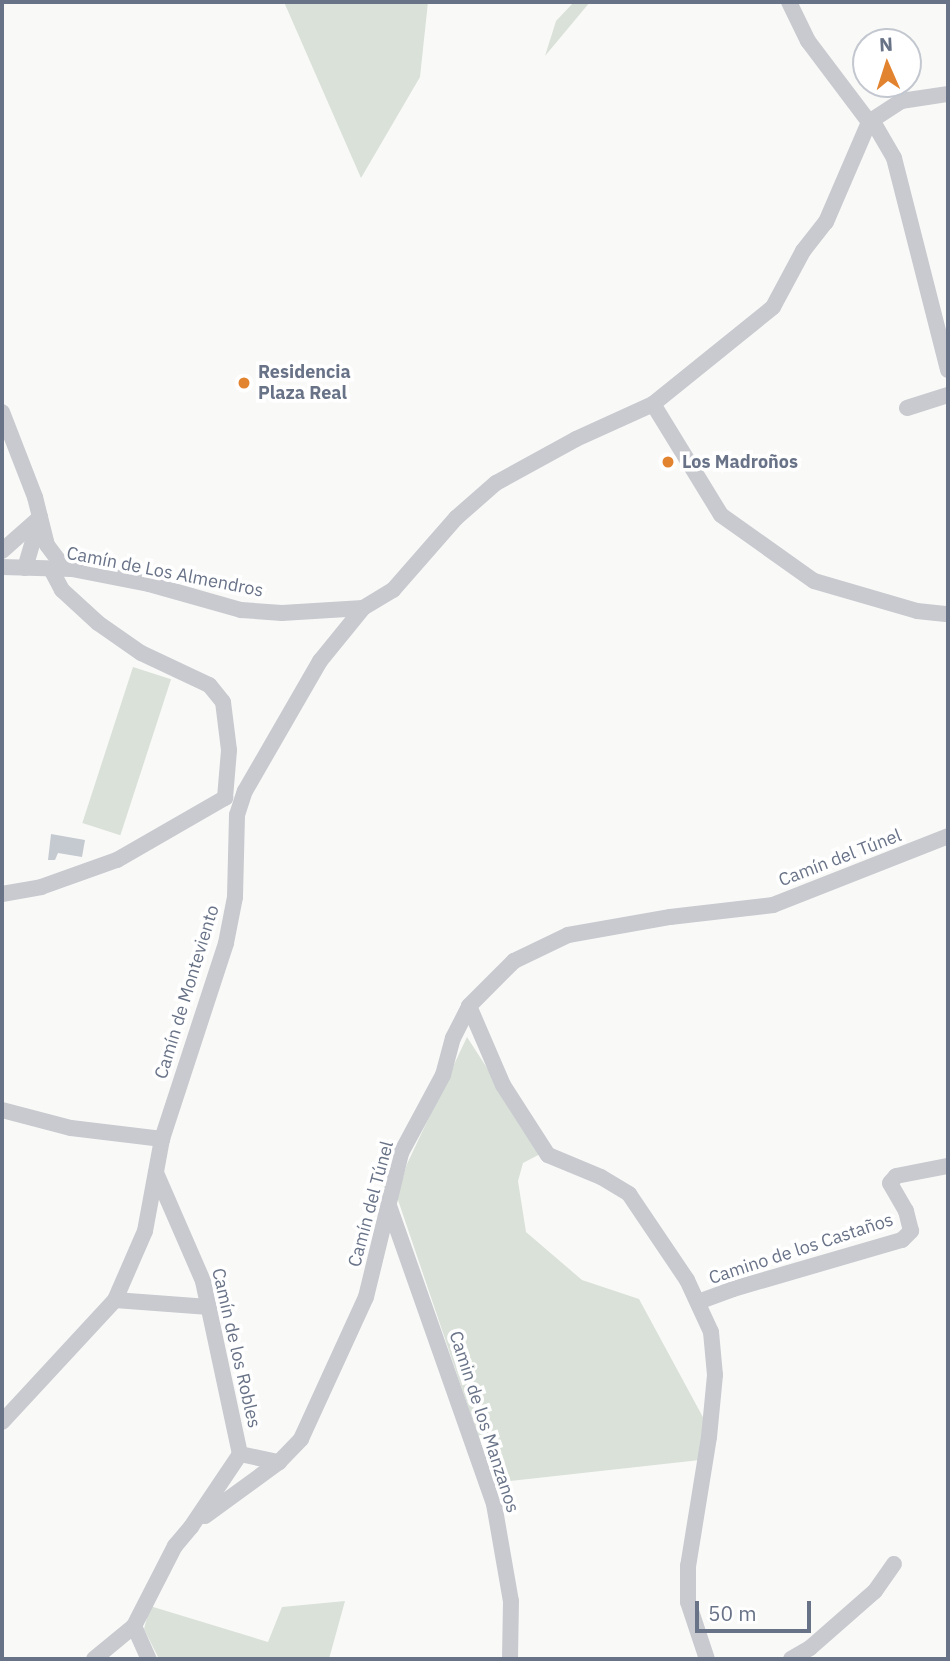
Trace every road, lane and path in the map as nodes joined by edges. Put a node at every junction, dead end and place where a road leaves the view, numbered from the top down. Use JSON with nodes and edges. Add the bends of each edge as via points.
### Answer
{"nodes":[{"id":1,"x":789,"y":2,"type":"edge"},
{"id":2,"x":948,"y":94,"type":"edge"},
{"id":3,"x":870,"y":121,"type":"junction"},
{"id":4,"x":948,"y":370,"type":"edge"},
{"id":5,"x":948,"y":395,"type":"edge"},
{"id":6,"x":653,"y":404,"type":"junction"},
{"id":7,"x":907,"y":408,"type":"dead end"},
{"id":8,"x":2,"y":412,"type":"edge"},
{"id":9,"x":40,"y":517,"type":"junction"},
{"id":10,"x":2,"y":551,"type":"edge"},
{"id":11,"x":2,"y":567,"type":"edge"},
{"id":12,"x":25,"y":568,"type":"junction"},
{"id":13,"x":51,"y":569,"type":"junction"},
{"id":14,"x":72,"y":569,"type":"junction"},
{"id":15,"x":363,"y":608,"type":"junction"},
{"id":16,"x":948,"y":614,"type":"edge"},
{"id":17,"x":948,"y":836,"type":"edge"},
{"id":18,"x":2,"y":894,"type":"edge"},
{"id":19,"x":469,"y":1006,"type":"junction"},
{"id":20,"x":2,"y":1110,"type":"edge"},
{"id":21,"x":162,"y":1139,"type":"junction"},
{"id":22,"x":948,"y":1167,"type":"edge"},
{"id":23,"x":156,"y":1173,"type":"junction"},
{"id":24,"x":388,"y":1203,"type":"junction"},
{"id":25,"x":115,"y":1300,"type":"junction"},
{"id":26,"x":698,"y":1303,"type":"junction"},
{"id":27,"x":209,"y":1307,"type":"junction"},
{"id":28,"x":2,"y":1422,"type":"edge"},
{"id":29,"x":240,"y":1454,"type":"junction"},
{"id":30,"x":279,"y":1461,"type":"junction"},
{"id":31,"x":191,"y":1527,"type":"junction"},
{"id":32,"x":894,"y":1564,"type":"dead end"},
{"id":33,"x":134,"y":1626,"type":"junction"},
{"id":34,"x":94,"y":1659,"type":"edge"},
{"id":35,"x":149,"y":1659,"type":"edge"},
{"id":36,"x":510,"y":1659,"type":"edge"},
{"id":37,"x":707,"y":1659,"type":"edge"},
{"id":38,"x":791,"y":1659,"type":"edge"}],
"edges":[{"from":1,"to":3,"type":"street","via":[[808,41]]},
{"from":2,"to":3,"type":"street","via":[[901,101]]},
{"from":3,"to":4,"type":"street","via":[[894,158]]},
{"from":3,"to":6,"type":"street","name":"Camín de Monteviento","via":[[826,222],[803,251],[773,307]]},
{"from":5,"to":7,"type":"street"},
{"from":6,"to":15,"type":"street","name":"Camín de Monteviento","via":[[496,483],[456,518],[393,590]]},
{"from":6,"to":16,"type":"street","via":[[721,515],[814,582],[917,611]]},
{"from":8,"to":9,"type":"street"},
{"from":9,"to":10,"type":"street"},
{"from":9,"to":12,"type":"street"},
{"from":9,"to":14,"type":"street","via":[[47,545]]},
{"from":11,"to":12,"type":"street","name":"Camín de Los Almendros"},
{"from":12,"to":13,"type":"street","name":"Camín de Los Almendros"},
{"from":13,"to":14,"type":"street","name":"Camín de Los Almendros"},
{"from":13,"to":18,"type":"street","via":[[62,590],[98,623],[141,653],[209,685],[223,702],[229,750],[225,798],[117,860],[41,887]]},
{"from":14,"to":15,"type":"street","name":"Camín de Los Almendros","via":[[149,584],[241,610],[282,613]]},
{"from":15,"to":21,"type":"street","name":"Camín de Monteviento","via":[[320,660],[244,791],[237,816],[235,897],[226,943]]},
{"from":17,"to":19,"type":"street","name":"Camín del Túnel","via":[[773,905],[568,935],[514,961]]},
{"from":19,"to":24,"type":"street","name":"Camín del Túnel","via":[[453,1038],[443,1075],[401,1153]]},
{"from":19,"to":26,"type":"street","via":[[503,1085],[548,1155],[629,1194]]},
{"from":20,"to":21,"type":"street","via":[[71,1128]]},
{"from":21,"to":23,"type":"street","name":"Camín de Monteviento"},
{"from":22,"to":26,"type":"street","name":"Camino de los Castaños","via":[[896,1176],[890,1184],[906,1211],[911,1231],[902,1240]]},
{"from":23,"to":25,"type":"street","name":"Camín de Monteviento","via":[[145,1231]]},
{"from":23,"to":27,"type":"street","name":"Camín de los Robles","via":[[178,1219]]},
{"from":24,"to":30,"type":"street","name":"Camín del Túnel","via":[[366,1297],[301,1439]]},
{"from":24,"to":36,"type":"street","name":"Camin de los Manzanos","via":[[494,1504],[511,1601]]},
{"from":25,"to":27,"type":"street"},
{"from":25,"to":28,"type":"street","name":"Camín de Monteviento"},
{"from":26,"to":37,"type":"street","name":"Camino de los Castaños","via":[[711,1332],[715,1375],[688,1566],[688,1602]]},
{"from":27,"to":29,"type":"street","name":"Camín de los Robles"},
{"from":29,"to":30,"type":"street"},
{"from":29,"to":31,"type":"street","name":"Camín de los Robles"},
{"from":30,"to":31,"type":"street","name":"Camín del Túnel"},
{"from":31,"to":33,"type":"street","name":"Camín de los Robles","via":[[174,1546]]},
{"from":32,"to":38,"type":"street","via":[[875,1591]]},
{"from":33,"to":34,"type":"street","name":"Camín de los Robles"},
{"from":33,"to":35,"type":"street"}]}
